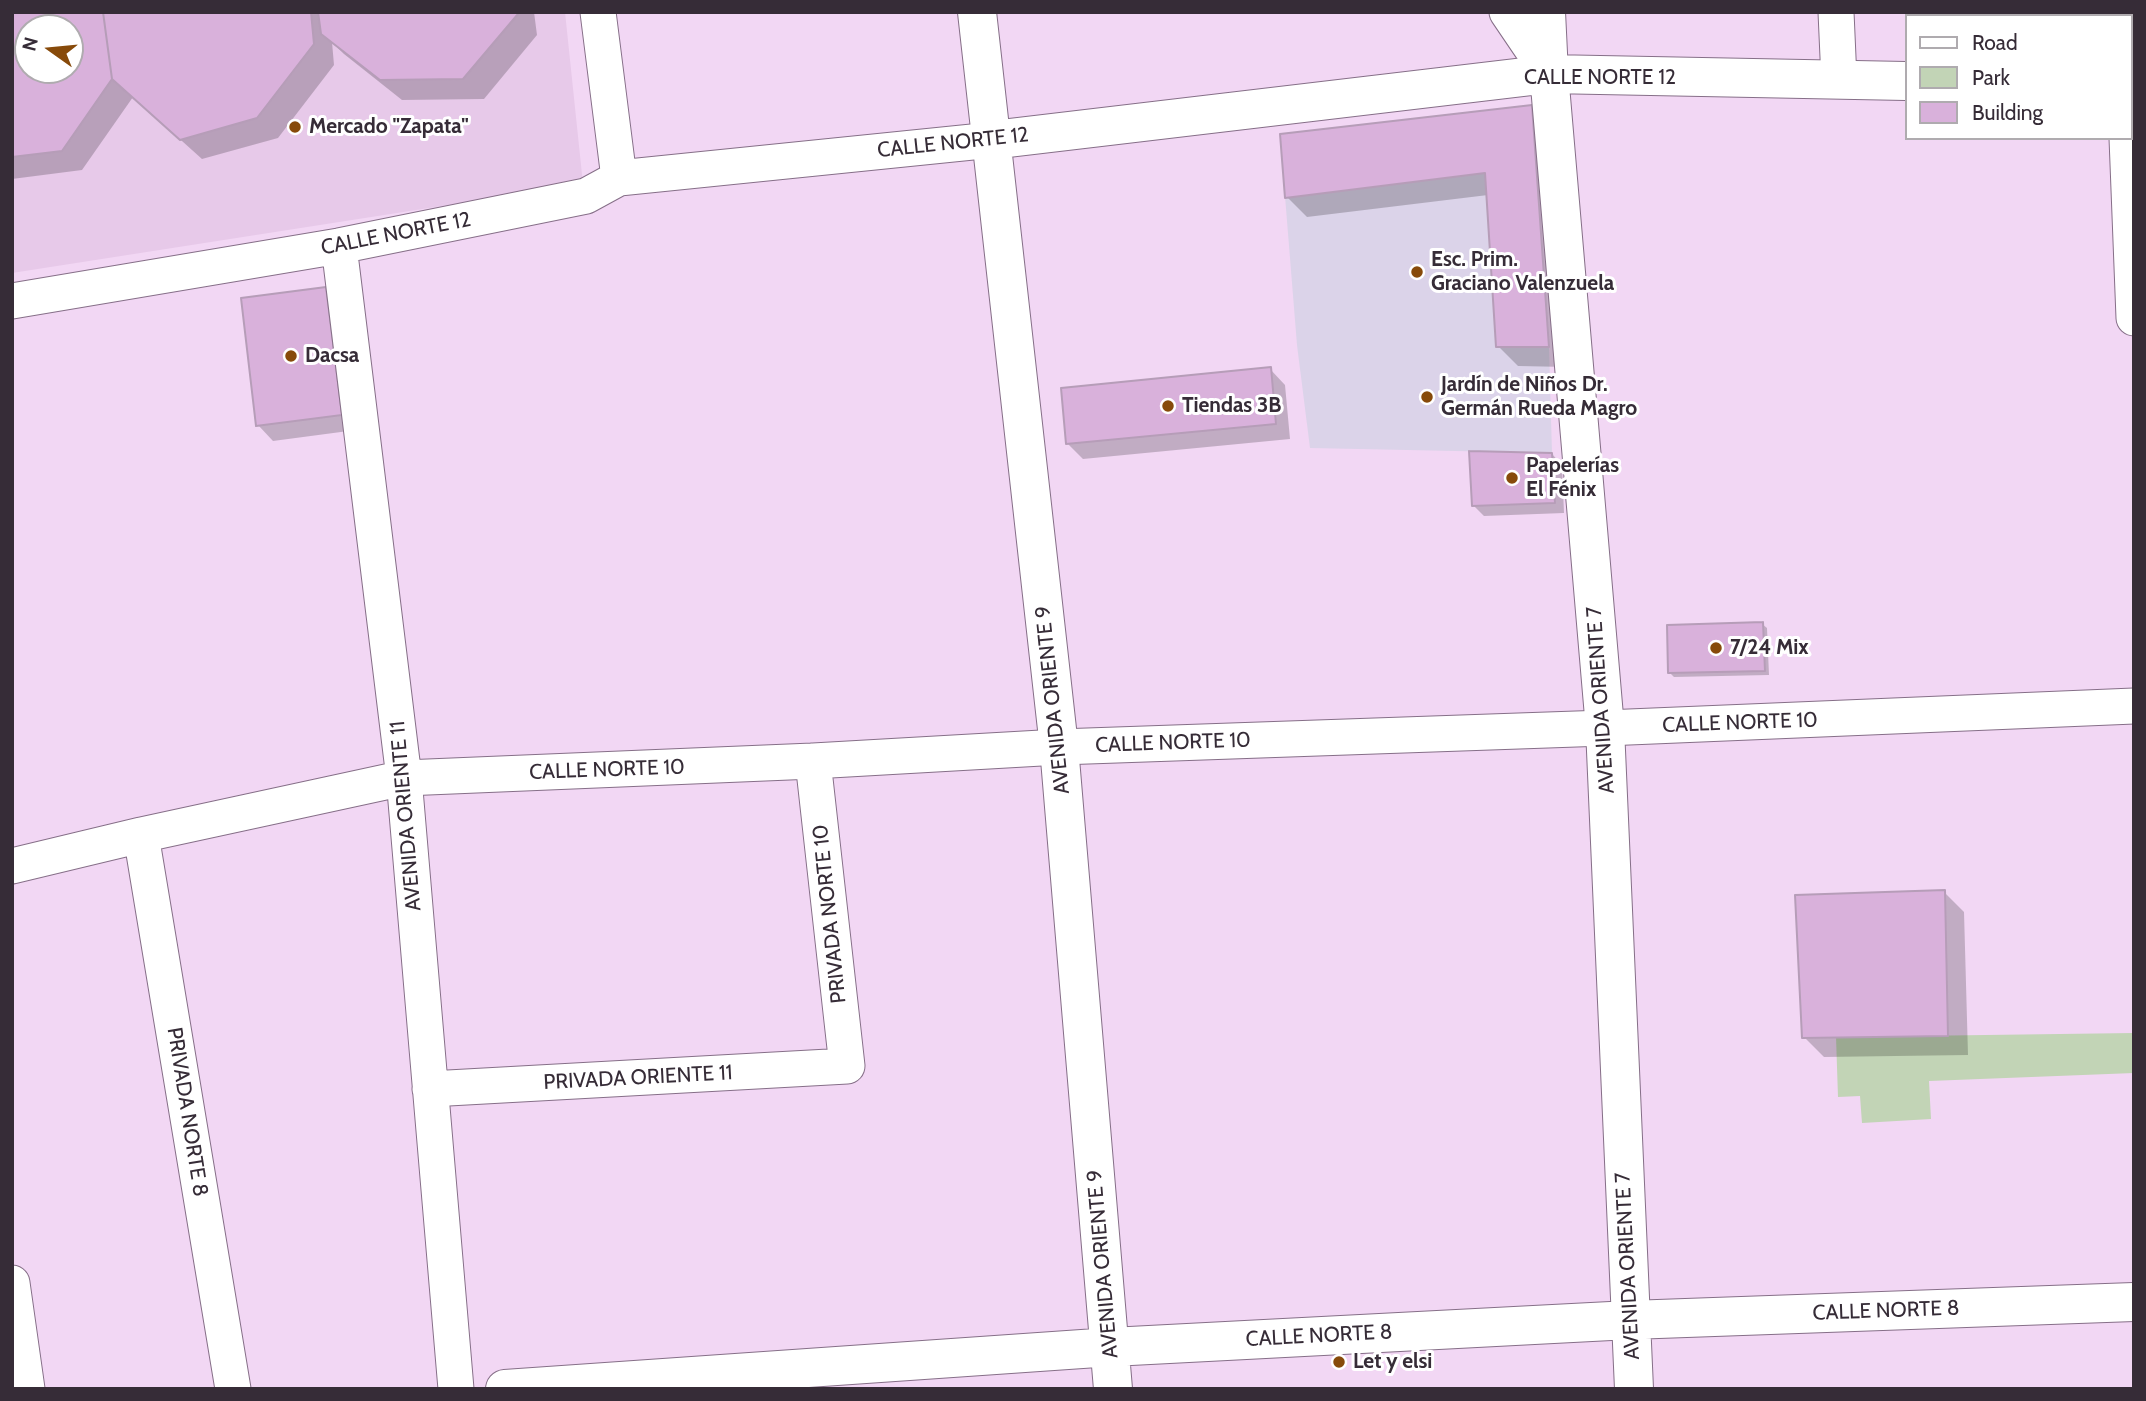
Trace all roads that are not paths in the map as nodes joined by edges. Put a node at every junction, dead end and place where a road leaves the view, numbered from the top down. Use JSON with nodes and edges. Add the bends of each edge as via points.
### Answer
{"nodes":[{"id":1,"x":598,"y":12,"type":"edge"},
{"id":2,"x":977,"y":12,"type":"edge"},
{"id":3,"x":1507,"y":12,"type":"edge"},
{"id":4,"x":1546,"y":12,"type":"edge"},
{"id":5,"x":1836,"y":12,"type":"edge"},
{"id":6,"x":1549,"y":74,"type":"junction"},
{"id":7,"x":1839,"y":80,"type":"junction"},
{"id":8,"x":1904,"y":81,"type":"edge"},
{"id":9,"x":992,"y":140,"type":"junction"},
{"id":10,"x":2127,"y":140,"type":"edge"},
{"id":11,"x":620,"y":178,"type":"junction"},
{"id":12,"x":340,"y":246,"type":"junction"},
{"id":13,"x":12,"y":301,"type":"edge"},
{"id":14,"x":2134,"y":318,"type":"edge"},
{"id":15,"x":2134,"y":706,"type":"edge"},
{"id":16,"x":1605,"y":728,"type":"junction"},
{"id":17,"x":1059,"y":747,"type":"junction"},
{"id":18,"x":813,"y":761,"type":"junction"},
{"id":19,"x":404,"y":778,"type":"junction"},
{"id":20,"x":141,"y":835,"type":"junction"},
{"id":21,"x":12,"y":866,"type":"edge"},
{"id":22,"x":847,"y":1066,"type":"joint"},
{"id":23,"x":430,"y":1089,"type":"junction"},
{"id":24,"x":12,"y":1283,"type":"edge"},
{"id":25,"x":2134,"y":1303,"type":"edge"},
{"id":26,"x":1630,"y":1320,"type":"junction"},
{"id":27,"x":1111,"y":1347,"type":"junction"},
{"id":28,"x":27,"y":1389,"type":"edge"},
{"id":29,"x":233,"y":1389,"type":"edge"},
{"id":30,"x":456,"y":1389,"type":"edge"},
{"id":31,"x":505,"y":1389,"type":"edge"},
{"id":32,"x":1113,"y":1389,"type":"edge"},
{"id":33,"x":1634,"y":1389,"type":"edge"}],
"edges":[{"from":1,"to":11,"type":"street"},
{"from":2,"to":9,"type":"street","name":"AVENIDA ORIENTE 9"},
{"from":3,"to":6,"type":"street"},
{"from":4,"to":6,"type":"street","name":"AVENIDA ORIENTE 7"},
{"from":5,"to":7,"type":"street"},
{"from":6,"to":7,"type":"street","name":"CALLE NORTE 12"},
{"from":6,"to":9,"type":"street","name":"CALLE NORTE 12"},
{"from":6,"to":16,"type":"street","name":"AVENIDA ORIENTE 7"},
{"from":7,"to":8,"type":"street","name":"CALLE NORTE 12"},
{"from":9,"to":11,"type":"street","name":"CALLE NORTE 12"},
{"from":9,"to":17,"type":"street","name":"AVENIDA ORIENTE 9"},
{"from":10,"to":14,"type":"street"},
{"from":11,"to":12,"type":"street","name":"CALLE NORTE 12","via":[[586,197]]},
{"from":12,"to":13,"type":"street","name":"CALLE NORTE 12"},
{"from":12,"to":19,"type":"street","name":"AVENIDA ORIENTE 11"},
{"from":15,"to":16,"type":"street","name":"CALLE NORTE 10"},
{"from":16,"to":17,"type":"street","name":"CALLE NORTE 10"},
{"from":16,"to":26,"type":"street","name":"AVENIDA ORIENTE 7"},
{"from":17,"to":18,"type":"street","name":"CALLE NORTE 10"},
{"from":17,"to":27,"type":"street","name":"AVENIDA ORIENTE 9"},
{"from":18,"to":19,"type":"street","name":"CALLE NORTE 10"},
{"from":18,"to":22,"type":"street","name":"PRIVADA NORTE 10"},
{"from":19,"to":20,"type":"street","name":"CALLE NORTE 10"},
{"from":19,"to":23,"type":"street","name":"AVENIDA ORIENTE 11"},
{"from":20,"to":21,"type":"street","name":"CALLE NORTE 10"},
{"from":20,"to":29,"type":"street","name":"PRIVADA NORTE 8"},
{"from":22,"to":23,"type":"street","name":"PRIVADA ORIENTE 11"},
{"from":23,"to":30,"type":"street","name":"AVENIDA ORIENTE 11"},
{"from":24,"to":28,"type":"street"},
{"from":25,"to":26,"type":"street","name":"CALLE NORTE 8"},
{"from":26,"to":27,"type":"street","name":"CALLE NORTE 8"},
{"from":26,"to":33,"type":"street","name":"AVENIDA ORIENTE 7"},
{"from":27,"to":31,"type":"street","name":"CALLE NORTE 8"},
{"from":27,"to":32,"type":"street","name":"AVENIDA ORIENTE 9"}]}
